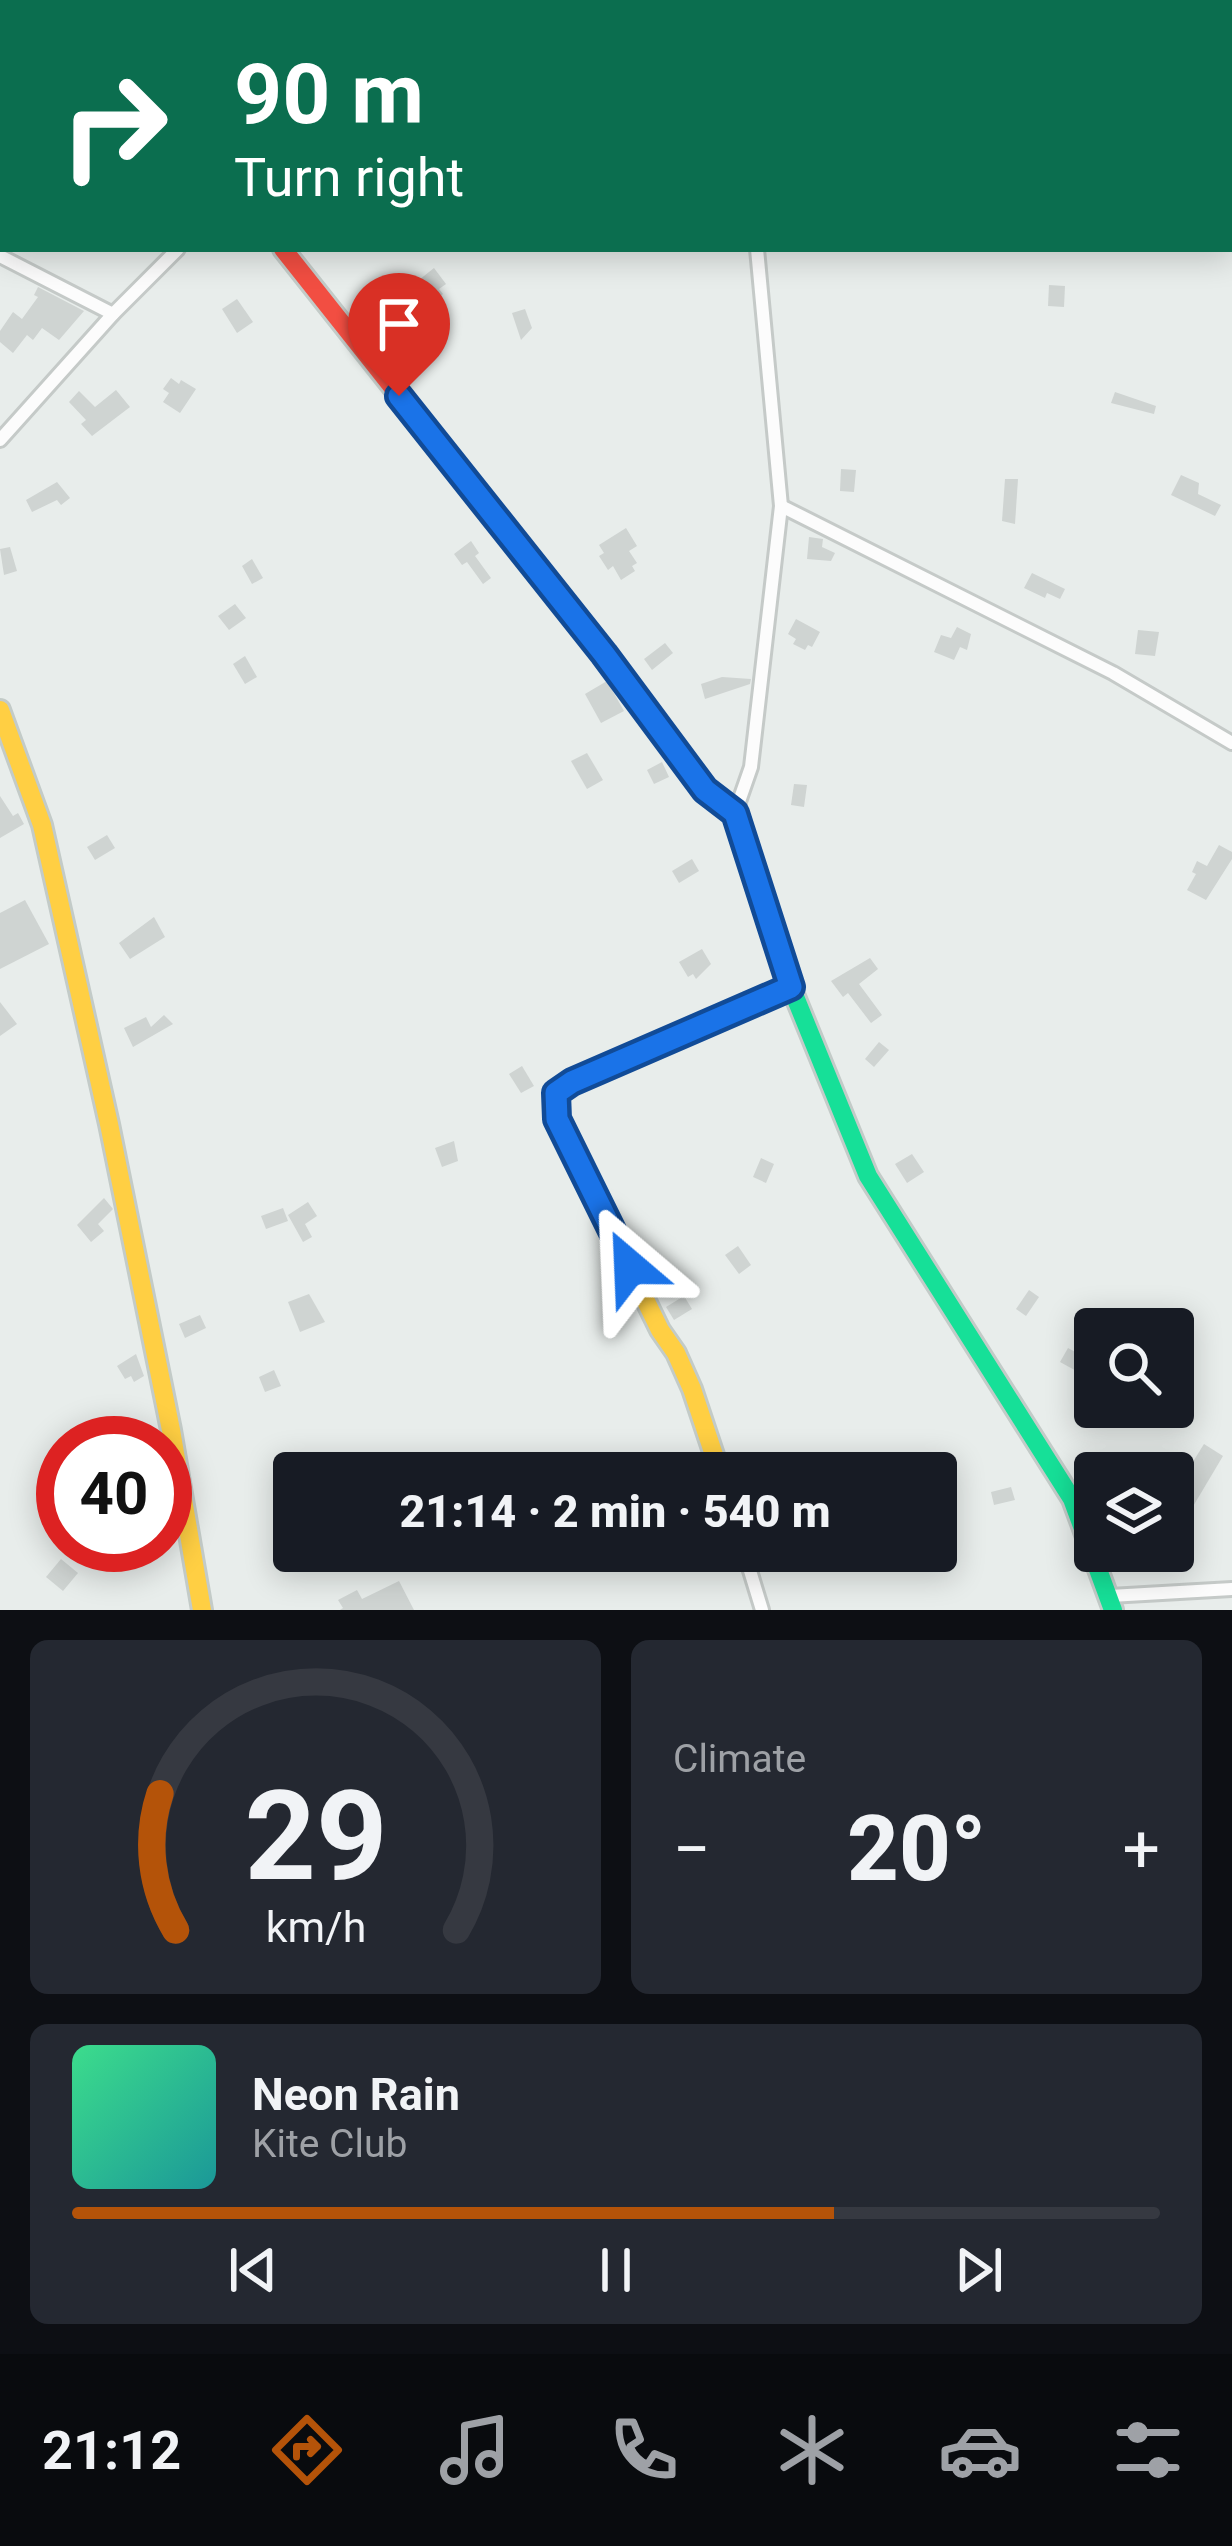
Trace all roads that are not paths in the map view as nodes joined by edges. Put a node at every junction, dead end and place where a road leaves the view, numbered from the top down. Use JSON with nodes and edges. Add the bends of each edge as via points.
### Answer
{"nodes":[{"id":1,"x":175,"y":252,"type":"edge"},
{"id":2,"x":286,"y":252,"type":"edge"},
{"id":3,"x":757,"y":252,"type":"edge"},
{"id":4,"x":0,"y":256,"type":"edge"},
{"id":5,"x":113,"y":314,"type":"junction"},
{"id":6,"x":0,"y":440,"type":"edge"},
{"id":7,"x":781,"y":506,"type":"junction"},
{"id":8,"x":0,"y":710,"type":"edge"},
{"id":9,"x":1232,"y":743,"type":"edge"},
{"id":10,"x":735,"y":813,"type":"junction"},
{"id":11,"x":791,"y":987,"type":"junction"},
{"id":12,"x":712,"y":1452,"type":"edge"},
{"id":13,"x":750,"y":1572,"type":"edge"},
{"id":14,"x":1232,"y":1589,"type":"edge"},
{"id":15,"x":1112,"y":1603,"type":"edge"},
{"id":16,"x":202,"y":1610,"type":"edge"},
{"id":17,"x":762,"y":1610,"type":"edge"}],
"edges":[{"from":1,"to":5,"type":"street"},
{"from":2,"to":10,"type":"street","via":[[705,790]]},
{"from":3,"to":7,"type":"street"},
{"from":4,"to":5,"type":"street"},
{"from":5,"to":6,"type":"street"},
{"from":7,"to":9,"type":"street","via":[[1113,673]]},
{"from":7,"to":10,"type":"street","via":[[751,767]]},
{"from":8,"to":16,"type":"street","via":[[42,825]]},
{"from":10,"to":11,"type":"street"},
{"from":11,"to":12,"type":"street","via":[[572,1082],[554,1102],[676,1353]]},
{"from":11,"to":15,"type":"street","via":[[868,1175],[1072,1498]]},
{"from":13,"to":17,"type":"street"},
{"from":14,"to":15,"type":"street"}]}
